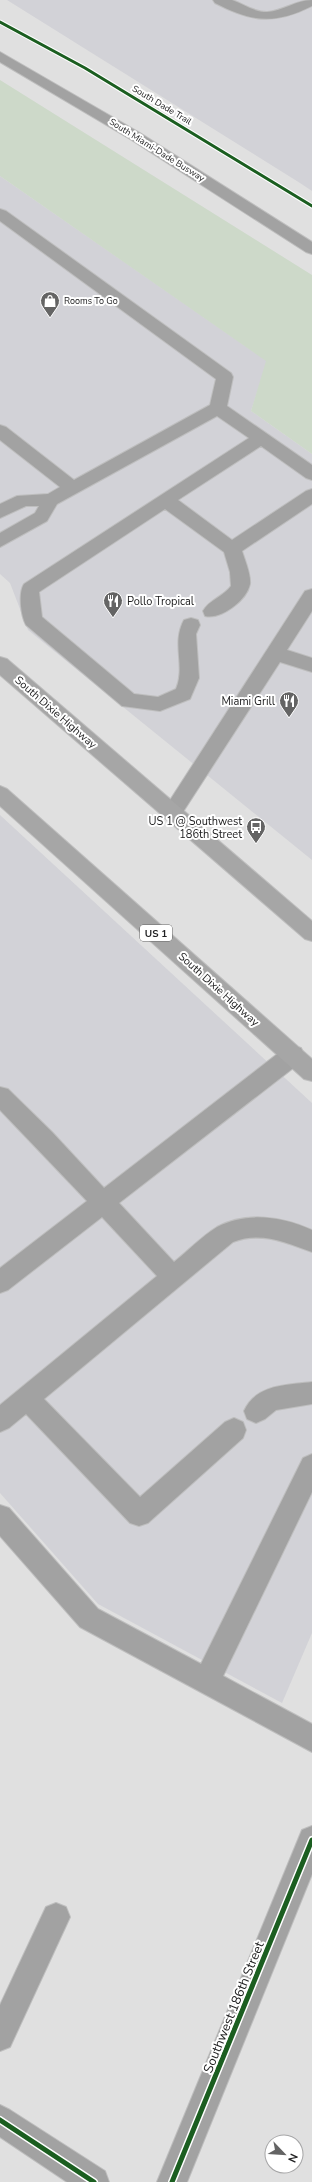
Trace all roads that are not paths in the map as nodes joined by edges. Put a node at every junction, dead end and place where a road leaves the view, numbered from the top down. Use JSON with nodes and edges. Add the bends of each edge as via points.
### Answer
{"nodes":[{"id":1,"x":220,"y":0,"type":"edge"},
{"id":2,"x":312,"y":1,"type":"edge"},
{"id":3,"x":0,"y":56,"type":"edge"},
{"id":4,"x":0,"y":214,"type":"edge"},
{"id":5,"x":312,"y":249,"type":"edge"},
{"id":6,"x":218,"y":408,"type":"junction"},
{"id":7,"x":0,"y":431,"type":"edge"},
{"id":8,"x":261,"y":438,"type":"junction"},
{"id":9,"x":312,"y":474,"type":"edge"},
{"id":10,"x":73,"y":488,"type":"junction"},
{"id":11,"x":312,"y":495,"type":"edge"},
{"id":12,"x":51,"y":500,"type":"junction"},
{"id":13,"x":164,"y":500,"type":"junction"},
{"id":14,"x":0,"y":512,"type":"edge"},
{"id":15,"x":0,"y":541,"type":"edge"},
{"id":16,"x":232,"y":549,"type":"junction"},
{"id":17,"x":312,"y":596,"type":"edge"},
{"id":18,"x":212,"y":611,"type":"dead end"},
{"id":19,"x":191,"y":625,"type":"dead end"},
{"id":20,"x":275,"y":653,"type":"junction"},
{"id":21,"x":0,"y":664,"type":"edge"},
{"id":22,"x":312,"y":664,"type":"edge"},
{"id":23,"x":0,"y":794,"type":"edge"},
{"id":24,"x":172,"y":813,"type":"junction"},
{"id":25,"x":312,"y":933,"type":"edge"},
{"id":26,"x":293,"y":1056,"type":"junction"},
{"id":27,"x":312,"y":1072,"type":"edge"},
{"id":28,"x":0,"y":1096,"type":"edge"},
{"id":29,"x":103,"y":1201,"type":"junction"},
{"id":30,"x":312,"y":1242,"type":"edge"},
{"id":31,"x":173,"y":1277,"type":"junction"},
{"id":32,"x":0,"y":1282,"type":"edge"},
{"id":33,"x":312,"y":1393,"type":"edge"},
{"id":34,"x":26,"y":1398,"type":"junction"},
{"id":35,"x":256,"y":1411,"type":"dead end"},
{"id":36,"x":0,"y":1420,"type":"edge"},
{"id":37,"x":234,"y":1430,"type":"dead end"},
{"id":38,"x":312,"y":1466,"type":"edge"},
{"id":39,"x":0,"y":1517,"type":"edge"},
{"id":40,"x":206,"y":1682,"type":"junction"},
{"id":41,"x":312,"y":1739,"type":"edge"},
{"id":42,"x":312,"y":1840,"type":"edge"},
{"id":43,"x":56,"y":1917,"type":"dead end"},
{"id":44,"x":0,"y":2037,"type":"edge"},
{"id":45,"x":0,"y":2120,"type":"edge"},
{"id":46,"x":94,"y":2182,"type":"edge"},
{"id":47,"x":172,"y":2182,"type":"edge"}],
"edges":[{"from":1,"to":2,"type":"street","via":[[242,12],[265,18],[292,11]]},
{"from":3,"to":5,"type":"street","name":"South Miami-Dade Busway","via":[[135,136]]},
{"from":4,"to":6,"type":"street","via":[[226,377]]},
{"from":6,"to":8,"type":"street"},
{"from":6,"to":10,"type":"street"},
{"from":7,"to":10,"type":"street"},
{"from":8,"to":9,"type":"street"},
{"from":8,"to":13,"type":"street"},
{"from":10,"to":12,"type":"street"},
{"from":11,"to":16,"type":"street"},
{"from":12,"to":14,"type":"street","via":[[23,500]]},
{"from":12,"to":15,"type":"street","via":[[41,517]]},
{"from":13,"to":16,"type":"street"},
{"from":13,"to":19,"type":"street","via":[[30,589],[33,620],[130,701],[160,704],[183,694],[190,678],[187,634]]},
{"from":16,"to":18,"type":"street","via":[[242,581],[240,590]]},
{"from":17,"to":20,"type":"street"},
{"from":20,"to":22,"type":"street"},
{"from":20,"to":24,"type":"street"},
{"from":21,"to":24,"type":"highway","name":"South Dixie Highway"},
{"from":23,"to":26,"type":"highway","name":"South Dixie Highway","number":"US 1"},
{"from":24,"to":25,"type":"highway","name":"South Dixie Highway"},
{"from":26,"to":27,"type":"highway","name":"South Dixie Highway","number":"US 1"},
{"from":26,"to":29,"type":"street"},
{"from":28,"to":29,"type":"street"},
{"from":29,"to":31,"type":"street"},
{"from":29,"to":32,"type":"street"},
{"from":30,"to":31,"type":"street","via":[[297,1234],[274,1229],[242,1228],[225,1235]]},
{"from":31,"to":34,"type":"street"},
{"from":33,"to":35,"type":"street","via":[[270,1399]]},
{"from":34,"to":36,"type":"street"},
{"from":34,"to":37,"type":"street","via":[[139,1514]]},
{"from":38,"to":40,"type":"street"},
{"from":39,"to":40,"type":"street","via":[[89,1618]]},
{"from":40,"to":41,"type":"street"},
{"from":42,"to":47,"type":"street","name":"Southwest 186th Street"},
{"from":43,"to":44,"type":"street"},
{"from":45,"to":46,"type":"street"}]}
